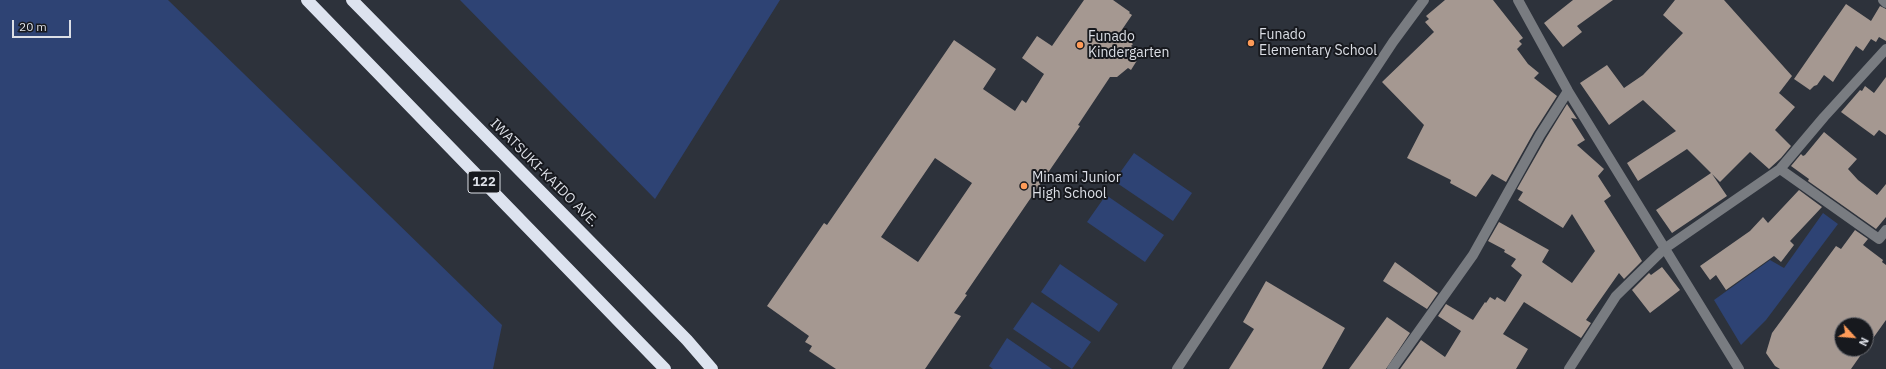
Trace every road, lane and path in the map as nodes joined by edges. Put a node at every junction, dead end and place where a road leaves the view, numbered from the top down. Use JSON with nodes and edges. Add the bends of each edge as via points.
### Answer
{"nodes":[{"id":1,"x":307,"y":0,"type":"edge"},
{"id":2,"x":352,"y":0,"type":"edge"},
{"id":3,"x":1424,"y":0,"type":"edge"},
{"id":4,"x":1518,"y":0,"type":"edge"},
{"id":5,"x":1883,"y":0,"type":"edge"},
{"id":6,"x":1886,"y":3,"type":"edge"},
{"id":7,"x":1886,"y":49,"type":"edge"},
{"id":8,"x":1568,"y":91,"type":"junction"},
{"id":9,"x":1780,"y":169,"type":"junction"},
{"id":10,"x":1886,"y":230,"type":"edge"},
{"id":11,"x":1664,"y":249,"type":"junction"},
{"id":12,"x":664,"y":367,"type":"edge"},
{"id":13,"x":712,"y":369,"type":"edge"},
{"id":14,"x":1177,"y":369,"type":"edge"},
{"id":15,"x":1392,"y":369,"type":"edge"},
{"id":16,"x":1570,"y":369,"type":"edge"},
{"id":17,"x":1739,"y":369,"type":"edge"}],
"edges":[{"from":1,"to":12,"type":"highway","number":"122"},
{"from":2,"to":13,"type":"highway","name":"IWATSUKI-KAIDO AVE.","number":"122","via":[[687,340]]},
{"from":3,"to":14,"type":"street","via":[[1393,42]]},
{"from":4,"to":8,"type":"street"},
{"from":5,"to":6,"type":"street"},
{"from":7,"to":9,"type":"street"},
{"from":8,"to":11,"type":"street"},
{"from":8,"to":15,"type":"street","via":[[1474,255]]},
{"from":9,"to":10,"type":"street","via":[[1879,239]]},
{"from":9,"to":11,"type":"street"},
{"from":11,"to":16,"type":"street","via":[[1616,296]]},
{"from":11,"to":17,"type":"street"}]}
